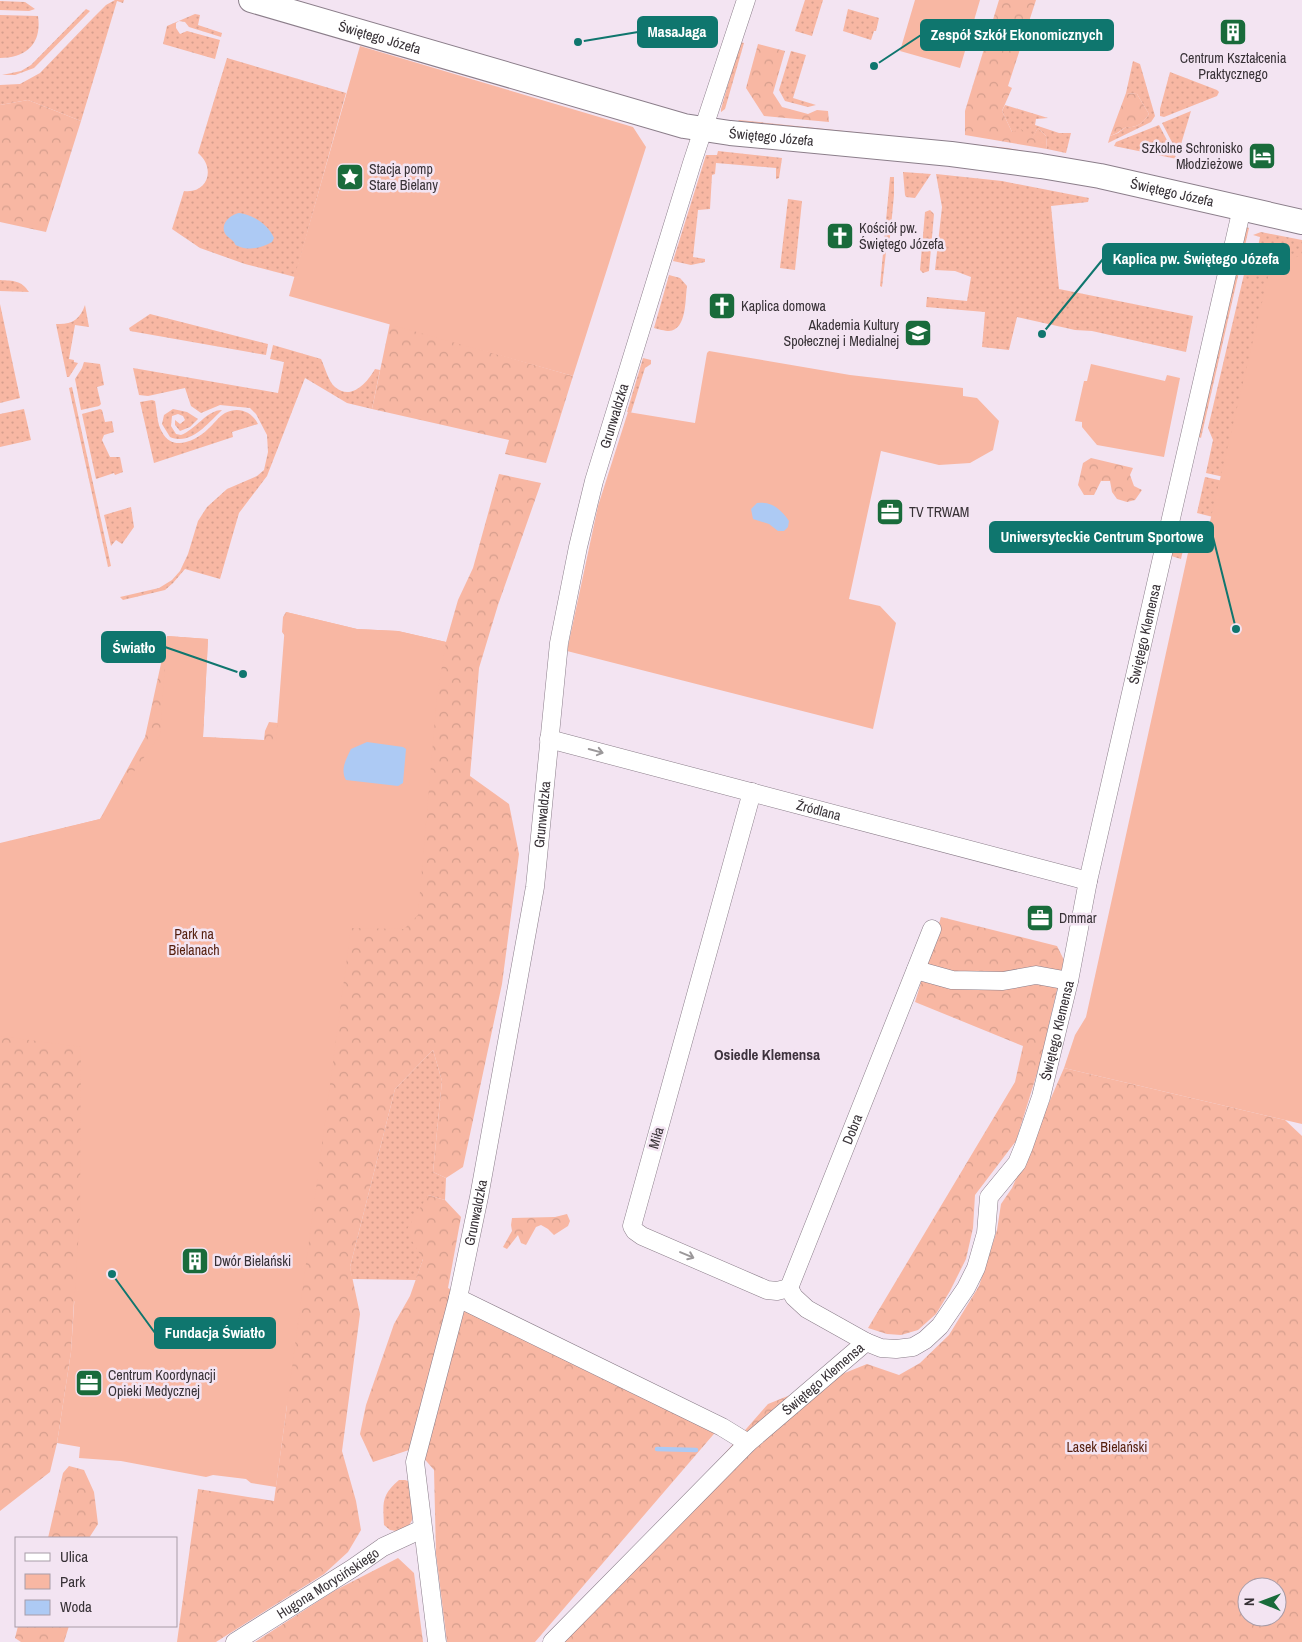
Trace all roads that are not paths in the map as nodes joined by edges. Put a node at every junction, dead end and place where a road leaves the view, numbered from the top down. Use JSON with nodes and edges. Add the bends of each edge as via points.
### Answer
{"nodes":[{"id":1,"x":251,"y":0,"type":"edge"},
{"id":2,"x":746,"y":0,"type":"edge"},
{"id":3,"x":704,"y":130,"type":"junction"},
{"id":4,"x":1242,"y":208,"type":"junction"},
{"id":5,"x":1302,"y":222,"type":"edge"},
{"id":6,"x":548,"y":739,"type":"junction"},
{"id":7,"x":752,"y":792,"type":"junction"},
{"id":8,"x":1088,"y":881,"type":"junction"},
{"id":9,"x":932,"y":928,"type":"dead end"},
{"id":10,"x":916,"y":970,"type":"junction"},
{"id":11,"x":1068,"y":981,"type":"junction"},
{"id":12,"x":788,"y":1288,"type":"junction"},
{"id":13,"x":458,"y":1298,"type":"junction"},
{"id":14,"x":866,"y":1342,"type":"junction"},
{"id":15,"x":748,"y":1443,"type":"junction"},
{"id":16,"x":422,"y":1529,"type":"junction"},
{"id":17,"x":235,"y":1642,"type":"edge"},
{"id":18,"x":437,"y":1642,"type":"edge"},
{"id":19,"x":552,"y":1642,"type":"edge"}],
"edges":[{"from":1,"to":3,"type":"street","name":"Świętego Józefa"},
{"from":2,"to":3,"type":"street","name":"Grunwaldzka"},
{"from":3,"to":4,"type":"street","name":"Świętego Józefa","via":[[1041,166]]},
{"from":3,"to":6,"type":"street","name":"Grunwaldzka","via":[[594,481],[559,642]]},
{"from":4,"to":5,"type":"street","name":"Świętego Józefa"},
{"from":4,"to":8,"type":"street","name":"Świętego Klemensa"},
{"from":6,"to":7,"type":"street","name":"Źródlana","one_way":true},
{"from":6,"to":13,"type":"street","name":"Grunwaldzka","via":[[535,887]]},
{"from":7,"to":8,"type":"street","name":"Źródlana"},
{"from":7,"to":12,"type":"street","name":"Miła","one_way":true,"via":[[632,1222],[635,1232],[642,1236],[767,1290]]},
{"from":8,"to":11,"type":"street","name":"Świętego Klemensa"},
{"from":9,"to":10,"type":"street","name":"Dobra"},
{"from":10,"to":11,"type":"street","via":[[952,980],[1003,981],[1036,975]]},
{"from":10,"to":12,"type":"street","name":"Dobra"},
{"from":11,"to":14,"type":"street","name":"Świętego Klemensa","via":[[1041,1097],[1017,1162],[989,1197],[983,1248],[971,1279],[940,1326],[920,1344],[889,1349]]},
{"from":12,"to":14,"type":"street","via":[[807,1309]]},
{"from":13,"to":15,"type":"street","via":[[722,1426]]},
{"from":13,"to":16,"type":"street","name":"Grunwaldzka","via":[[415,1462]]},
{"from":14,"to":15,"type":"street","name":"Świętego Klemensa"},
{"from":15,"to":19,"type":"street","name":"Świętego Klemensa"},
{"from":16,"to":17,"type":"street","name":"Hugona Morycińskiego","via":[[383,1547]]},
{"from":16,"to":18,"type":"street","name":"Grunwaldzka"}]}
